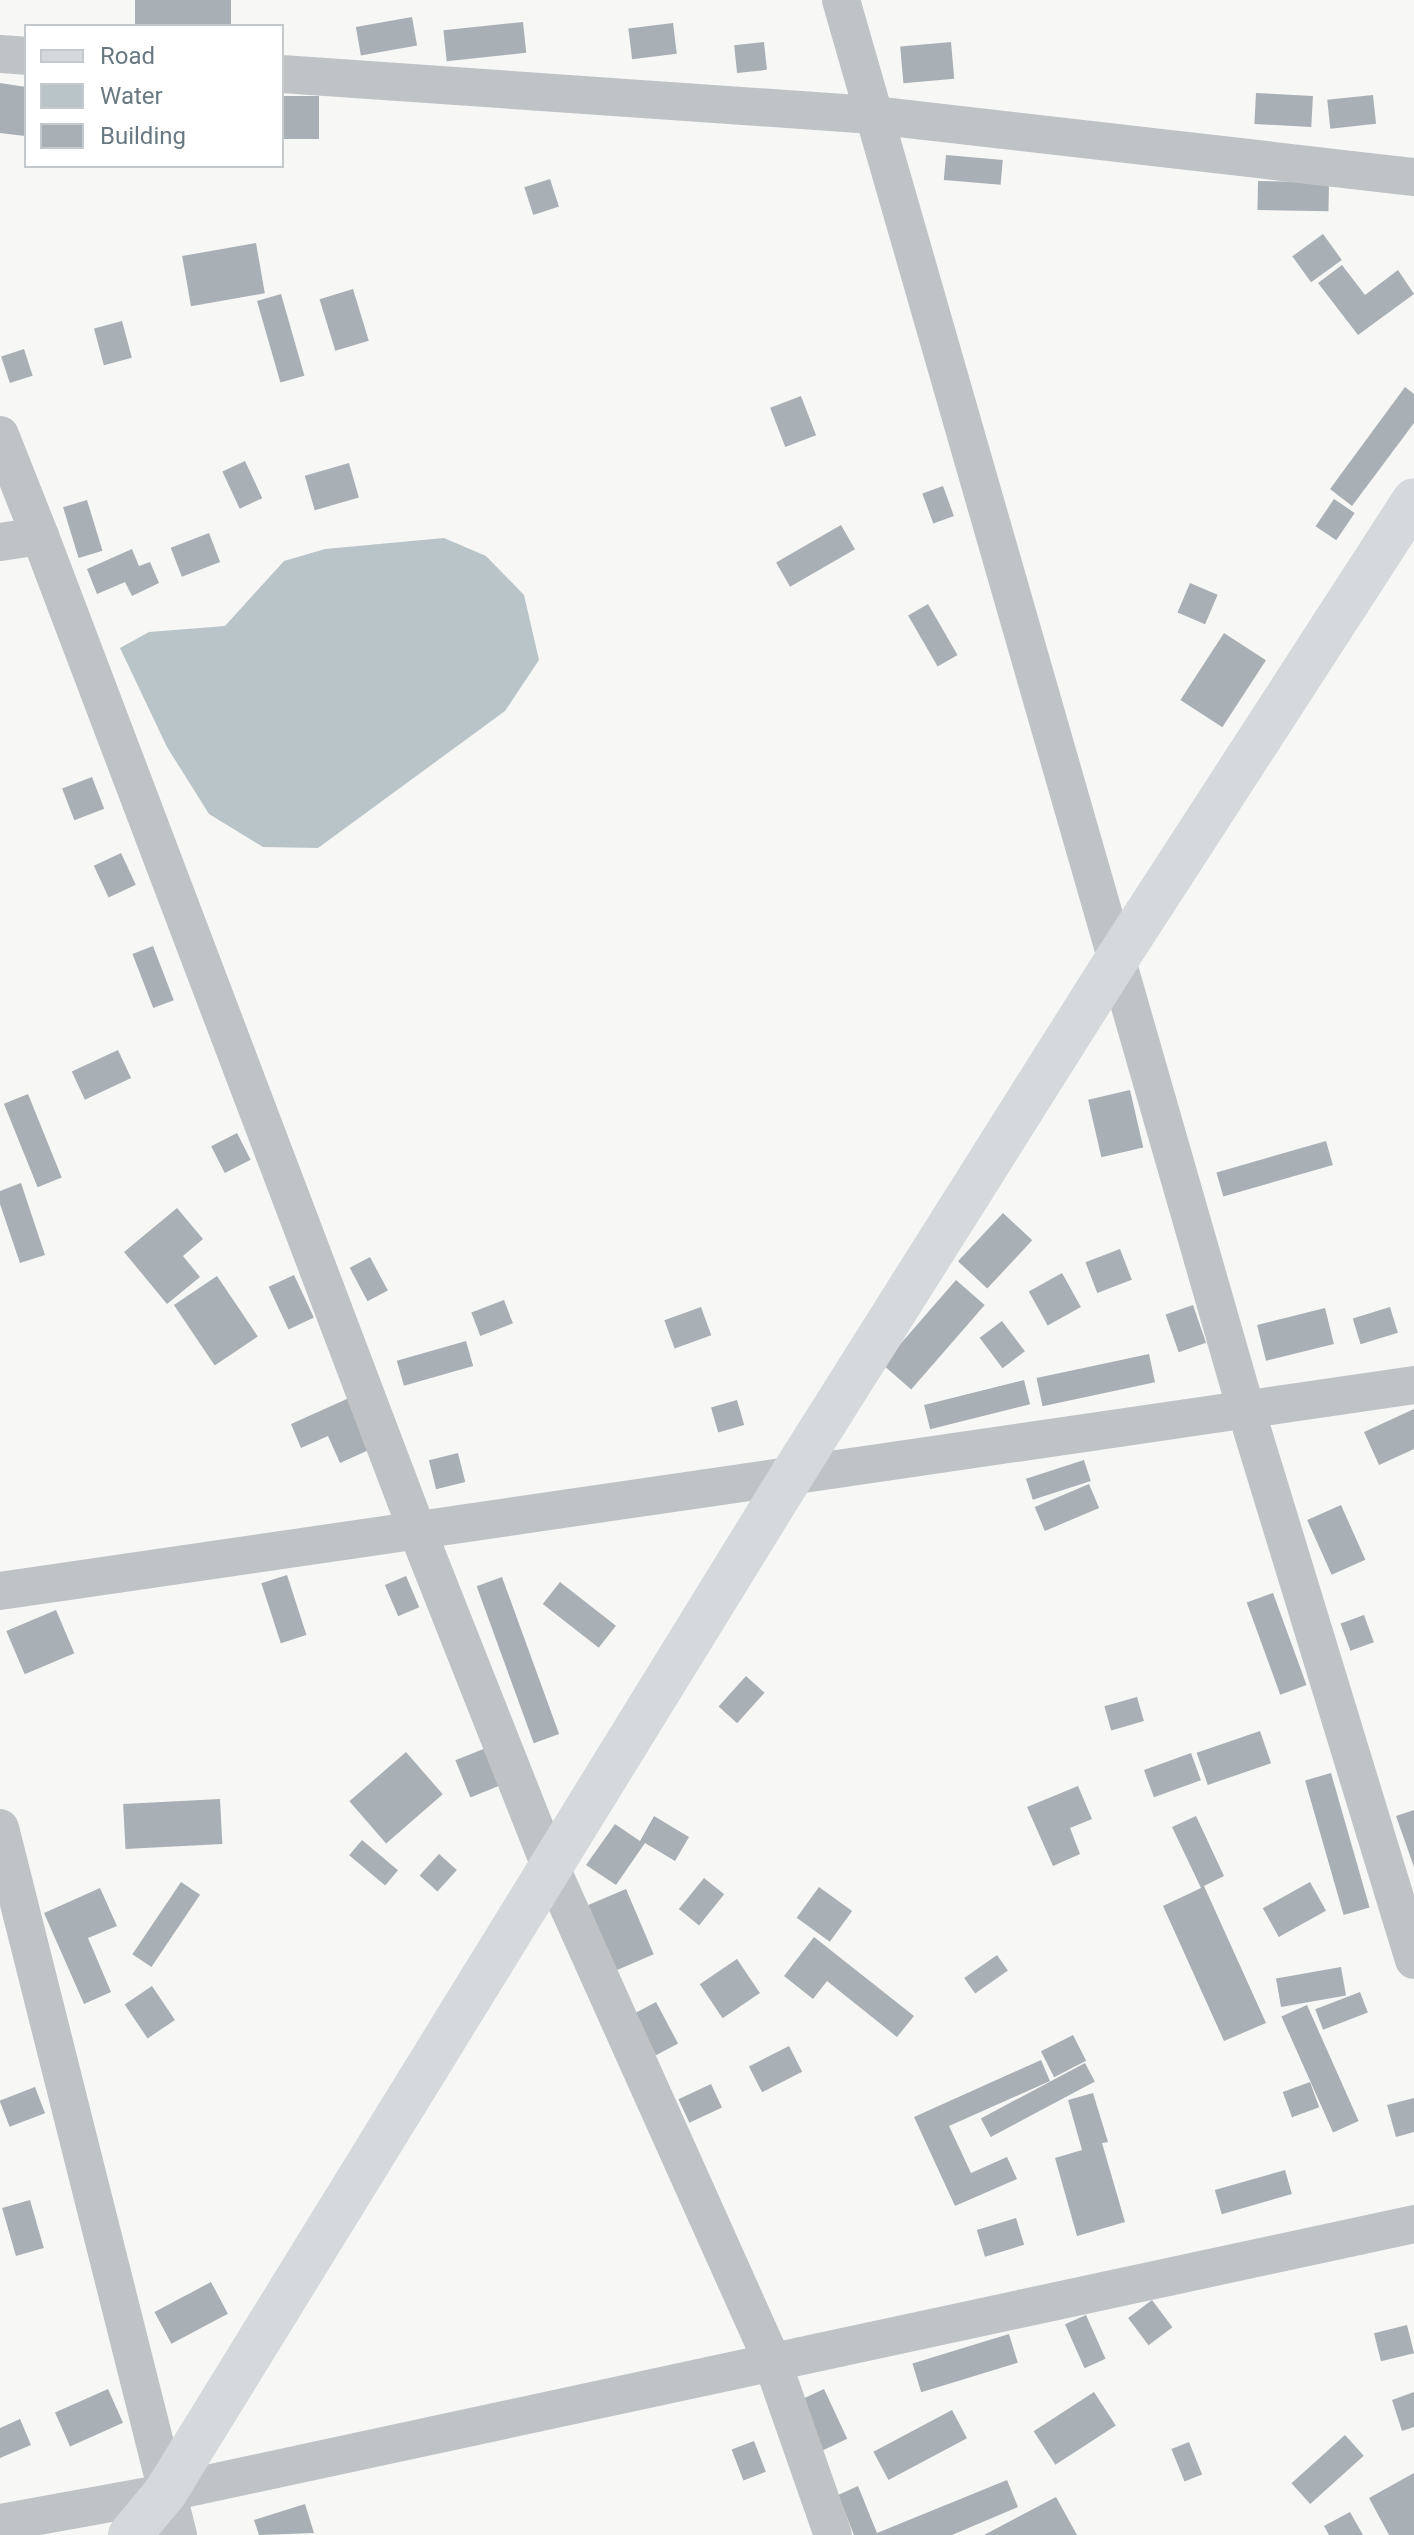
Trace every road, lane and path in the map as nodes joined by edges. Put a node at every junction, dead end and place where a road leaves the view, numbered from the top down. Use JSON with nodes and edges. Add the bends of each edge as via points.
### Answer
{"nodes":[{"id":1,"x":841,"y":0,"type":"edge"},
{"id":2,"x":0,"y":54,"type":"edge"},
{"id":3,"x":24,"y":56,"type":"edge"},
{"id":4,"x":284,"y":74,"type":"edge"},
{"id":5,"x":873,"y":115,"type":"junction"},
{"id":6,"x":1414,"y":177,"type":"edge"},
{"id":7,"x":0,"y":435,"type":"edge"},
{"id":8,"x":1414,"y":500,"type":"edge"},
{"id":9,"x":40,"y":536,"type":"junction"},
{"id":10,"x":0,"y":542,"type":"edge"},
{"id":11,"x":1115,"y":962,"type":"junction"},
{"id":12,"x":1414,"y":1385,"type":"edge"},
{"id":13,"x":1246,"y":1410,"type":"junction"},
{"id":14,"x":792,"y":1475,"type":"junction"},
{"id":15,"x":417,"y":1530,"type":"junction"},
{"id":16,"x":0,"y":1591,"type":"edge"},
{"id":17,"x":0,"y":1828,"type":"edge"},
{"id":18,"x":551,"y":1868,"type":"junction"},
{"id":19,"x":1414,"y":1960,"type":"edge"},
{"id":20,"x":1414,"y":2224,"type":"edge"},
{"id":21,"x":772,"y":2361,"type":"junction"},
{"id":22,"x":165,"y":2493,"type":"junction"},
{"id":23,"x":0,"y":2523,"type":"edge"},
{"id":24,"x":130,"y":2535,"type":"edge"},
{"id":25,"x":178,"y":2535,"type":"edge"},
{"id":26,"x":833,"y":2535,"type":"edge"}],
"edges":[{"from":1,"to":5,"type":"street"},
{"from":2,"to":3,"type":"street"},
{"from":4,"to":5,"type":"street"},
{"from":5,"to":6,"type":"street"},
{"from":5,"to":11,"type":"street"},
{"from":7,"to":9,"type":"street"},
{"from":8,"to":11,"type":"main road"},
{"from":9,"to":10,"type":"street"},
{"from":9,"to":15,"type":"street"},
{"from":11,"to":13,"type":"street"},
{"from":11,"to":14,"type":"main road"},
{"from":12,"to":13,"type":"street"},
{"from":13,"to":14,"type":"street"},
{"from":13,"to":19,"type":"street"},
{"from":14,"to":15,"type":"street"},
{"from":14,"to":18,"type":"main road"},
{"from":15,"to":16,"type":"street"},
{"from":15,"to":18,"type":"street"},
{"from":17,"to":22,"type":"street"},
{"from":18,"to":21,"type":"street"},
{"from":18,"to":22,"type":"main road"},
{"from":20,"to":21,"type":"street"},
{"from":21,"to":22,"type":"street"},
{"from":21,"to":26,"type":"street"},
{"from":22,"to":23,"type":"street"},
{"from":22,"to":24,"type":"main road"},
{"from":22,"to":25,"type":"street"}]}
